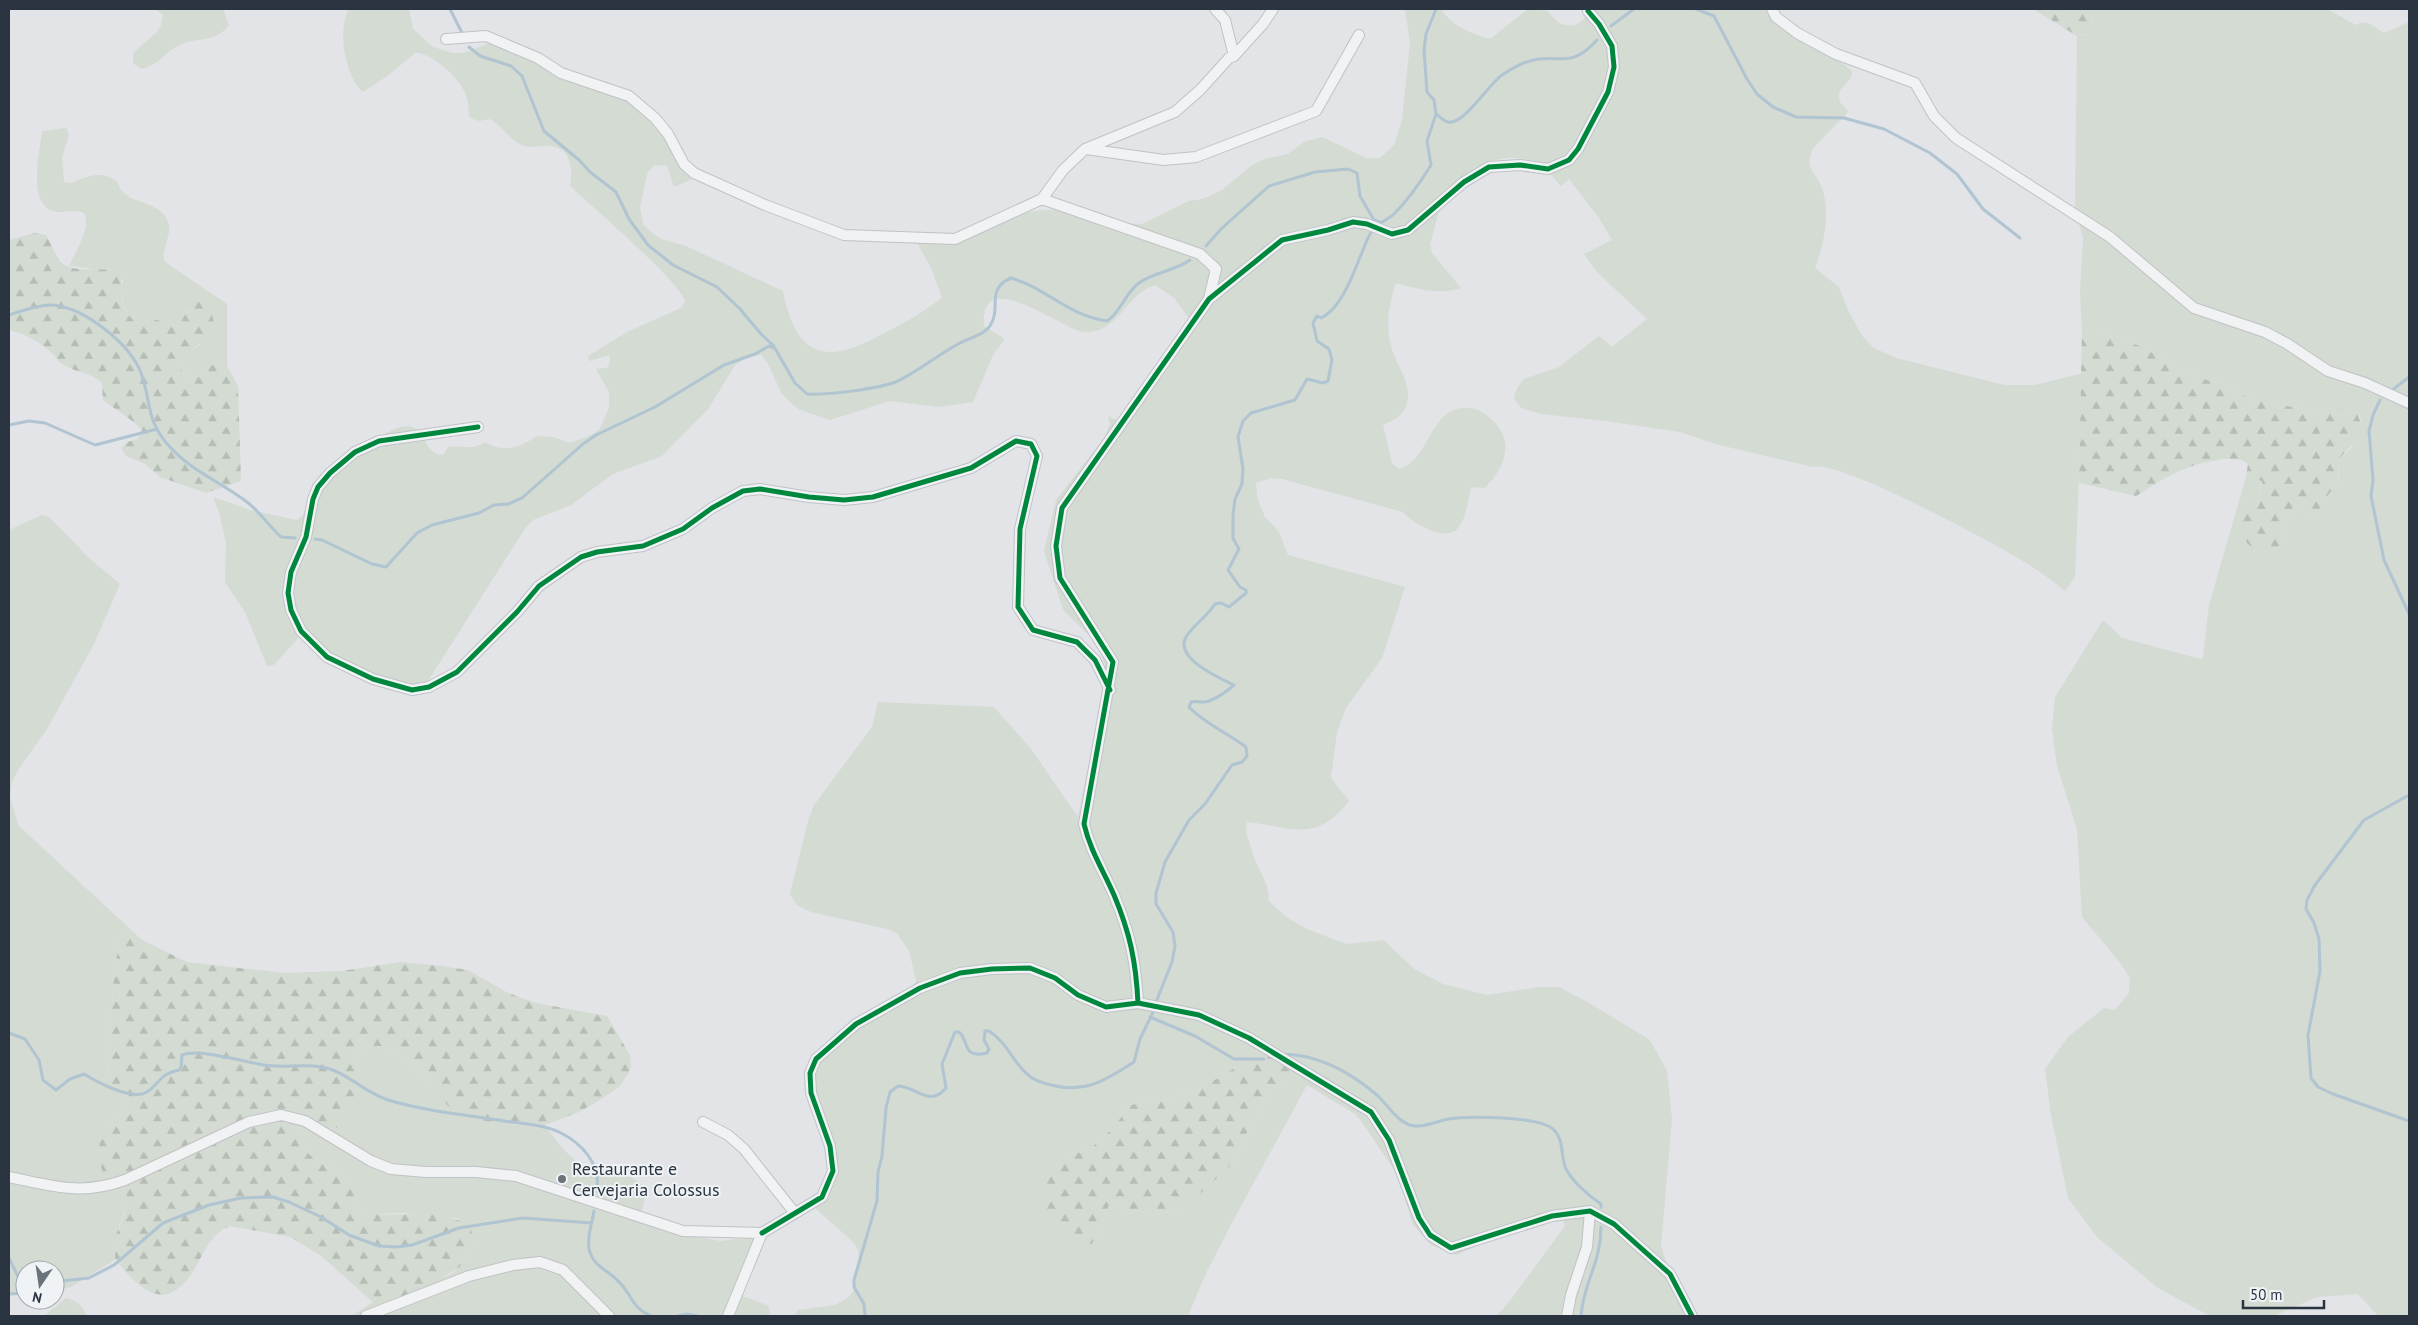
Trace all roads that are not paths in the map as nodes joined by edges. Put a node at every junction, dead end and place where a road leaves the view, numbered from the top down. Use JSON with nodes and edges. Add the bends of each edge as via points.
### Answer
{"nodes":[{"id":1,"x":1215,"y":9,"type":"edge"},
{"id":2,"x":1273,"y":9,"type":"edge"},
{"id":3,"x":1772,"y":9,"type":"edge"},
{"id":4,"x":1587,"y":10,"type":"edge"},
{"id":5,"x":1359,"y":35,"type":"dead end"},
{"id":6,"x":446,"y":39,"type":"dead end"},
{"id":7,"x":1234,"y":56,"type":"junction"},
{"id":8,"x":1085,"y":149,"type":"junction"},
{"id":9,"x":1042,"y":200,"type":"junction"},
{"id":10,"x":1209,"y":299,"type":"junction"},
{"id":11,"x":2409,"y":403,"type":"edge"},
{"id":12,"x":478,"y":426,"type":"dead end"},
{"id":13,"x":1110,"y":690,"type":"junction"},
{"id":14,"x":1138,"y":1003,"type":"junction"},
{"id":15,"x":703,"y":1122,"type":"dead end"},
{"id":16,"x":9,"y":1176,"type":"edge"},
{"id":17,"x":1590,"y":1211,"type":"junction"},
{"id":18,"x":794,"y":1212,"type":"junction"},
{"id":19,"x":762,"y":1233,"type":"junction"},
{"id":20,"x":366,"y":1316,"type":"edge"},
{"id":21,"x":609,"y":1316,"type":"edge"},
{"id":22,"x":728,"y":1316,"type":"edge"},
{"id":23,"x":1567,"y":1316,"type":"edge"},
{"id":24,"x":1692,"y":1316,"type":"edge"}],
"edges":[{"from":1,"to":7,"type":"street","via":[[1225,20]]},
{"from":2,"to":7,"type":"street","via":[[1264,24]]},
{"from":3,"to":11,"type":"street","via":[[1776,17],[1797,33],[1836,54],[1915,83],[1934,116],[1956,138],[2110,237],[2194,308],[2265,332],[2328,371]]},
{"from":4,"to":10,"type":"street","via":[[1612,46],[1614,67],[1608,92],[1569,160],[1548,169],[1520,165],[1490,167],[1464,182],[1408,230],[1392,234],[1353,222],[1282,240]]},
{"from":5,"to":8,"type":"street","via":[[1316,111],[1196,157],[1164,160]]},
{"from":6,"to":9,"type":"street","via":[[486,36],[538,58],[560,73],[629,96],[655,118],[684,164],[694,173],[844,235],[955,239]]},
{"from":7,"to":8,"type":"street","via":[[1174,112]]},
{"from":8,"to":9,"type":"street","via":[[1064,170]]},
{"from":9,"to":10,"type":"street","via":[[1200,254],[1216,270]]},
{"from":10,"to":13,"type":"street","via":[[1062,508],[1056,546],[1060,578],[1114,662]]},
{"from":12,"to":13,"type":"street","via":[[379,441],[355,452],[330,472],[318,487],[312,499],[306,537],[291,572],[288,593],[291,610],[301,631],[327,658],[373,679],[412,690],[429,687],[457,672],[517,612],[538,586],[581,557],[643,546],[683,529],[742,491],[760,489],[844,500],[873,497],[972,468],[1016,441],[1031,444],[1037,456],[1020,529],[1018,607],[1033,630],[1077,642],[1096,660]]},
{"from":13,"to":14,"type":"street","via":[[1084,824],[1090,846],[1114,894],[1128,932],[1136,964]]},
{"from":14,"to":17,"type":"street","via":[[1199,1015],[1249,1038],[1371,1112],[1389,1140],[1419,1218],[1430,1235],[1452,1248],[1552,1216]]},
{"from":14,"to":18,"type":"street","via":[[1106,1006],[1030,968],[992,969],[960,973],[920,988],[856,1024],[816,1059],[810,1074],[811,1093],[830,1146],[833,1171],[822,1197]]},
{"from":15,"to":18,"type":"street","via":[[728,1135],[744,1149]]},
{"from":16,"to":19,"type":"street","via":[[56,1188],[83,1190],[106,1187],[249,1122],[281,1115],[305,1121],[372,1162],[391,1169],[516,1176],[683,1231]]},
{"from":17,"to":23,"type":"street","via":[[1587,1247]]},
{"from":17,"to":24,"type":"street","via":[[1614,1224],[1670,1274]]},
{"from":18,"to":19,"type":"street"},
{"from":19,"to":22,"type":"street"},
{"from":20,"to":21,"type":"street","via":[[469,1276],[540,1262],[563,1270]]}]}
